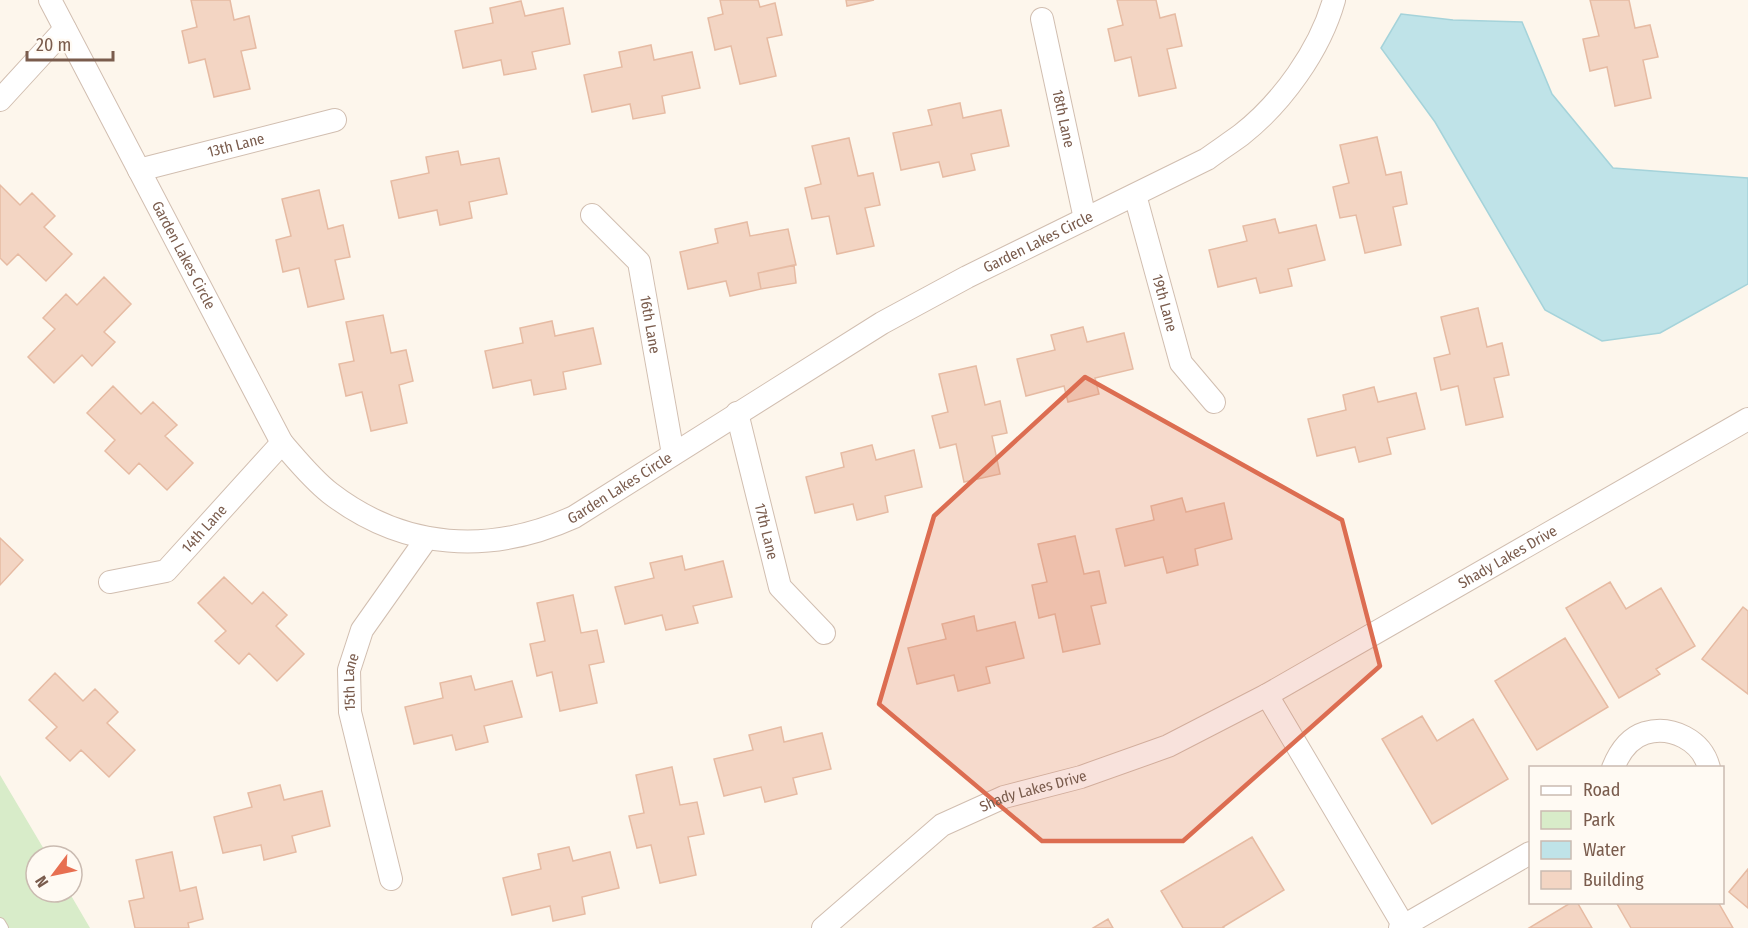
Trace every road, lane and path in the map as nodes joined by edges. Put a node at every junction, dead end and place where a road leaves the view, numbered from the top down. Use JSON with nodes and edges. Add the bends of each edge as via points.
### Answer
{"nodes":[{"id":1,"x":50,"y":0,"type":"edge"},
{"id":2,"x":1334,"y":0,"type":"edge"},
{"id":3,"x":1042,"y":19,"type":"dead end"},
{"id":4,"x":65,"y":28,"type":"junction"},
{"id":5,"x":0,"y":100,"type":"edge"},
{"id":6,"x":335,"y":120,"type":"dead end"},
{"id":7,"x":139,"y":170,"type":"junction"},
{"id":8,"x":1135,"y":195,"type":"junction"},
{"id":9,"x":592,"y":215,"type":"dead end"},
{"id":10,"x":1085,"y":219,"type":"junction"},
{"id":11,"x":1214,"y":402,"type":"dead end"},
{"id":12,"x":737,"y":413,"type":"junction"},
{"id":13,"x":1748,"y":420,"type":"edge"},
{"id":14,"x":282,"y":443,"type":"junction"},
{"id":15,"x":673,"y":454,"type":"junction"},
{"id":16,"x":427,"y":537,"type":"junction"},
{"id":17,"x":110,"y":582,"type":"dead end"},
{"id":18,"x":825,"y":633,"type":"dead end"},
{"id":19,"x":1267,"y":695,"type":"junction"},
{"id":20,"x":1614,"y":766,"type":"edge"},
{"id":21,"x":1708,"y":766,"type":"edge"},
{"id":22,"x":1529,"y":854,"type":"edge"},
{"id":23,"x":391,"y":879,"type":"dead end"},
{"id":24,"x":0,"y":923,"type":"edge"},
{"id":25,"x":1403,"y":927,"type":"edge"},
{"id":26,"x":3,"y":928,"type":"edge"},
{"id":27,"x":823,"y":928,"type":"edge"}],
"edges":[{"from":1,"to":4,"type":"street","name":"Garden Lakes Circle"},
{"from":2,"to":8,"type":"street","name":"Garden Lakes Circle","via":[[1315,45],[1278,99],[1242,134],[1207,159]]},
{"from":3,"to":10,"type":"street","name":"18th Lane"},
{"from":4,"to":5,"type":"street"},
{"from":4,"to":7,"type":"street","name":"Garden Lakes Circle"},
{"from":6,"to":7,"type":"street","name":"13th Lane"},
{"from":7,"to":14,"type":"street","name":"Garden Lakes Circle"},
{"from":8,"to":10,"type":"street","name":"Garden Lakes Circle"},
{"from":8,"to":11,"type":"street","name":"19th Lane","via":[[1181,363]]},
{"from":9,"to":15,"type":"street","name":"16th Lane","via":[[639,262]]},
{"from":10,"to":12,"type":"street","name":"Garden Lakes Circle","via":[[882,323]]},
{"from":12,"to":15,"type":"street","name":"Garden Lakes Circle"},
{"from":12,"to":18,"type":"street","name":"17th Lane","via":[[780,587]]},
{"from":13,"to":19,"type":"street","name":"Shady Lakes Drive"},
{"from":14,"to":16,"type":"street","name":"Garden Lakes Circle","via":[[310,475],[351,508],[395,529]]},
{"from":14,"to":17,"type":"street","name":"14th Lane","via":[[166,571]]},
{"from":15,"to":16,"type":"street","name":"Garden Lakes Circle","via":[[574,517],[528,535],[481,542]]},
{"from":16,"to":23,"type":"street","name":"15th Lane","via":[[362,630],[349,670],[350,712]]},
{"from":19,"to":25,"type":"street"},
{"from":19,"to":27,"type":"street","name":"Shady Lakes Drive","via":[[1168,746],[1081,777],[1004,797],[942,825]]},
{"from":20,"to":21,"type":"street","via":[[1629,742],[1644,733],[1668,731],[1686,737],[1699,748]]},
{"from":22,"to":25,"type":"street"},
{"from":24,"to":26,"type":"lane"}]}
